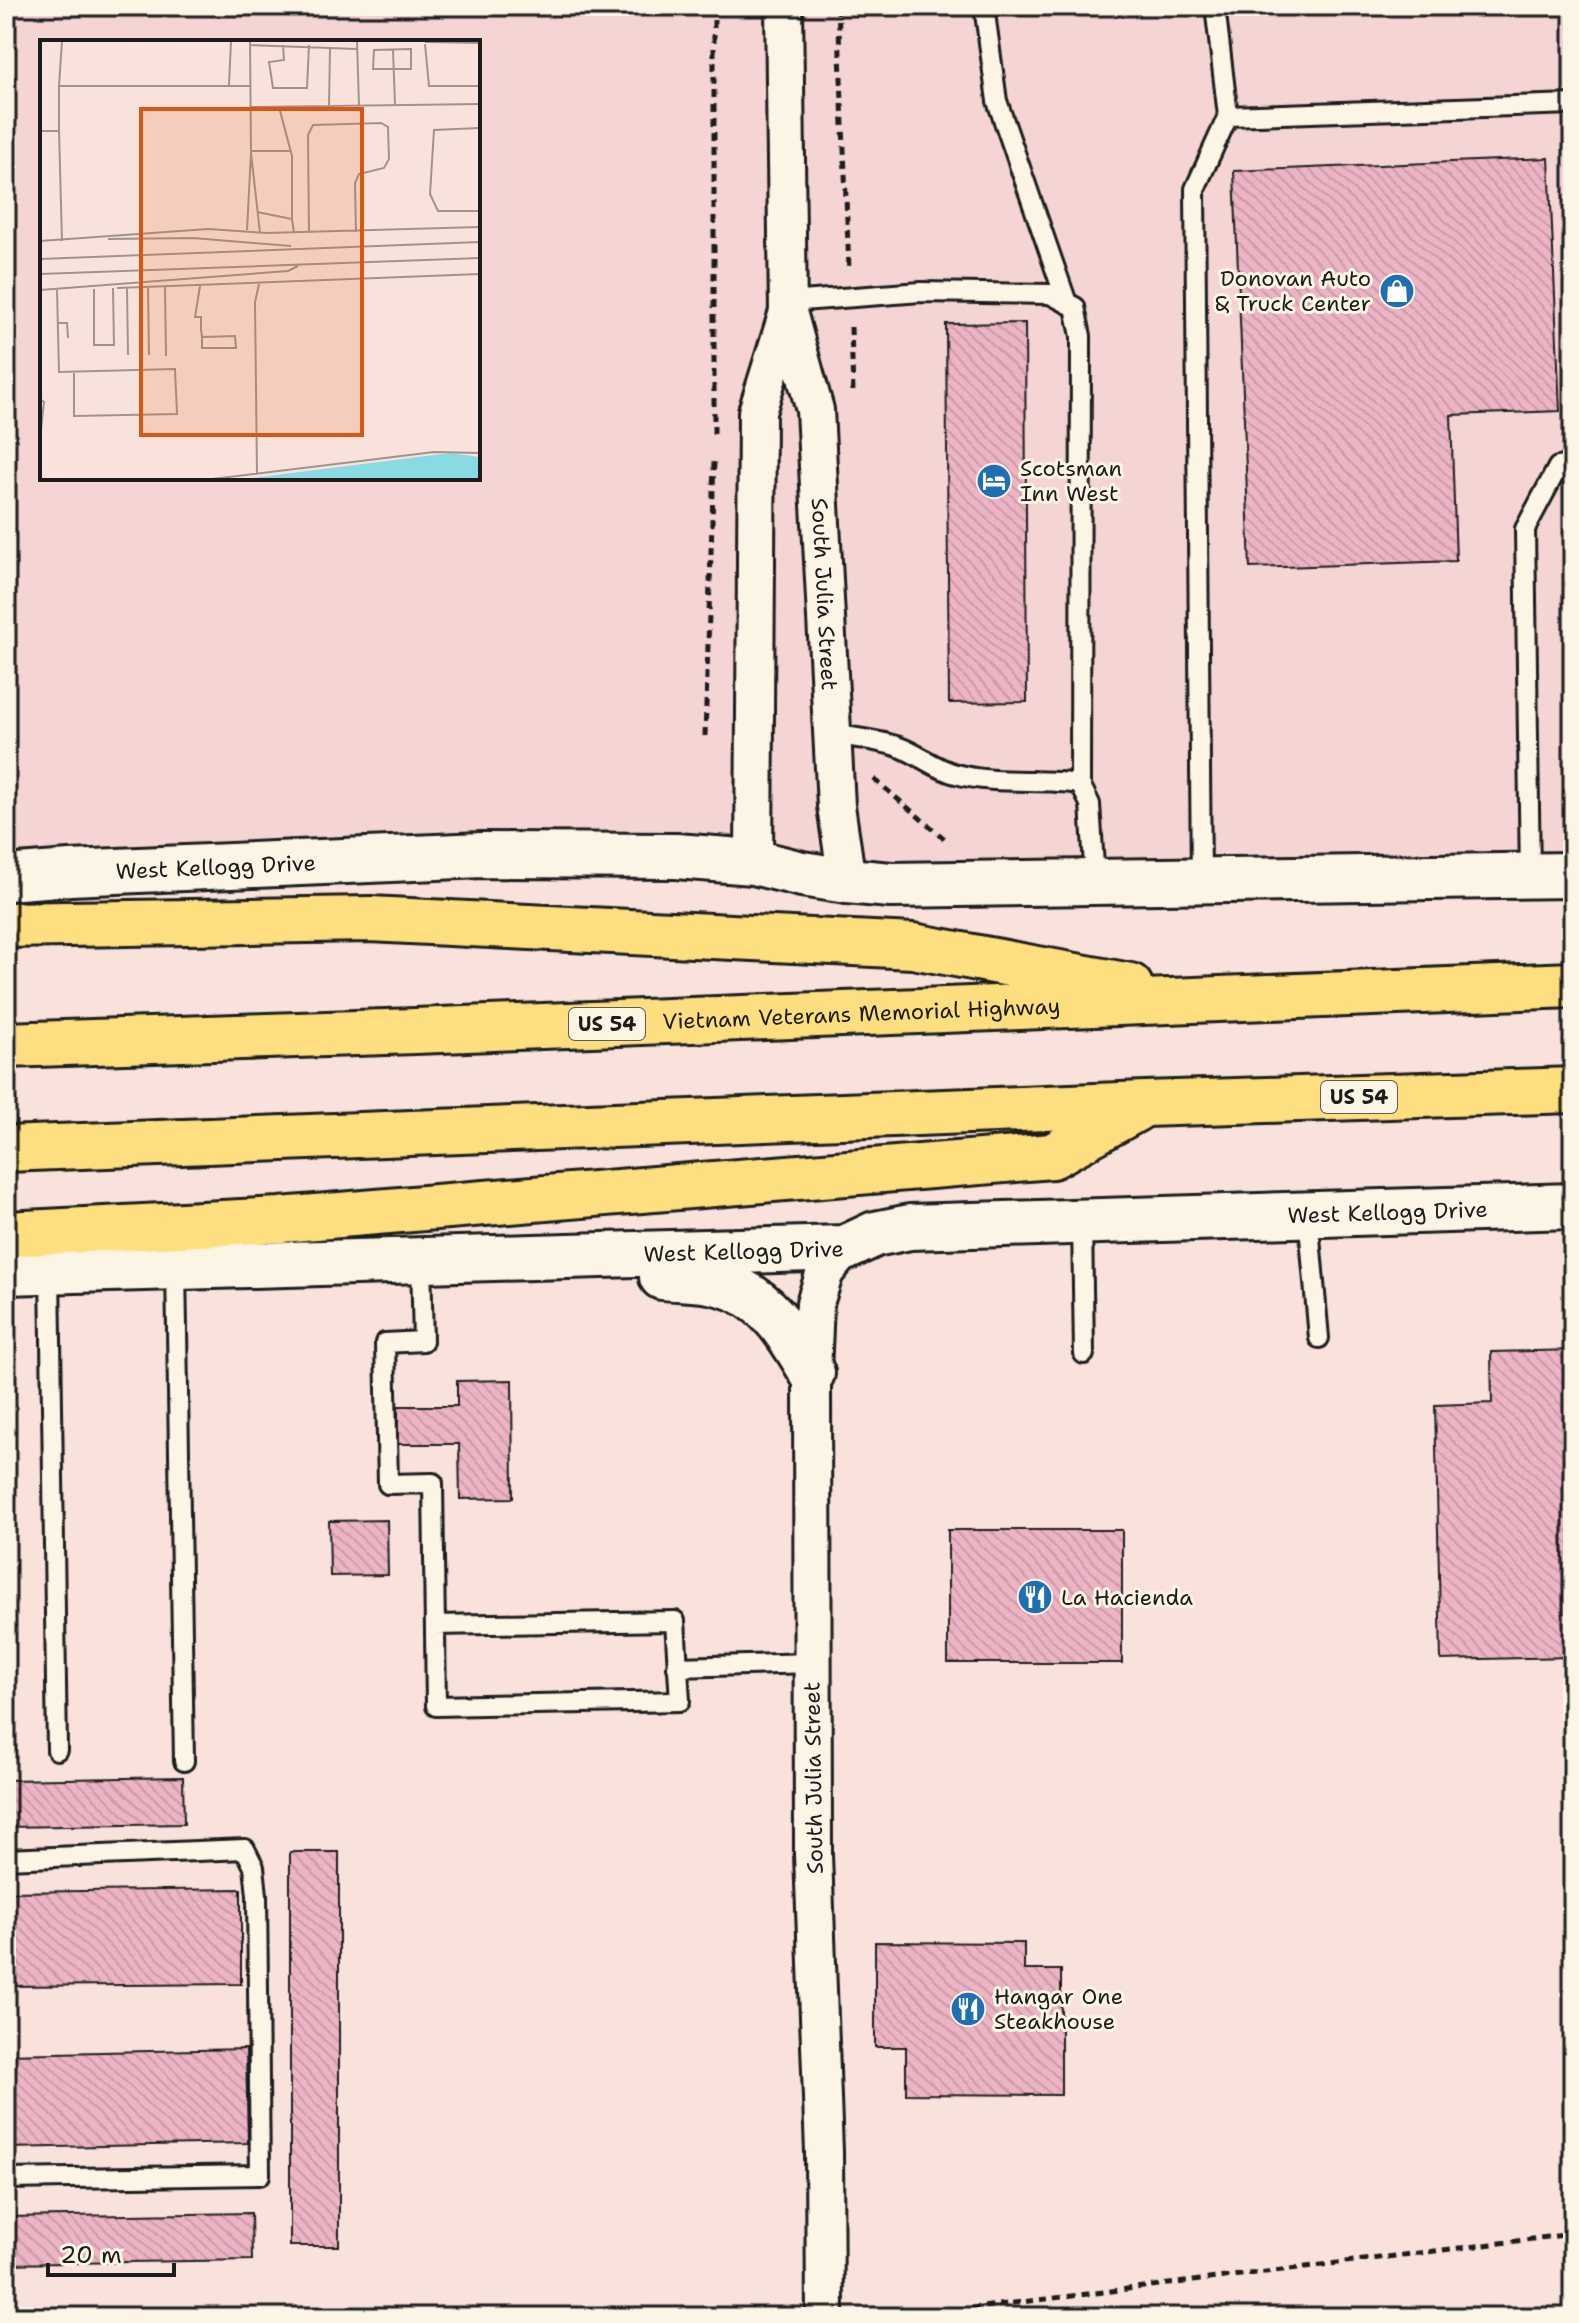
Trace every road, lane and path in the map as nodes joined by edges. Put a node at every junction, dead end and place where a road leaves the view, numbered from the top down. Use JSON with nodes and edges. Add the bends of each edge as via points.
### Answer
{"nodes":[{"id":1,"x":714,"y":6,"type":"edge"},
{"id":2,"x":784,"y":6,"type":"edge"},
{"id":3,"x":838,"y":6,"type":"edge"},
{"id":4,"x":984,"y":6,"type":"edge"},
{"id":5,"x":1215,"y":6,"type":"edge"},
{"id":6,"x":1573,"y":104,"type":"edge"},
{"id":7,"x":1228,"y":116,"type":"junction"},
{"id":8,"x":850,"y":297,"type":"junction"},
{"id":9,"x":1067,"y":303,"type":"junction"},
{"id":10,"x":788,"y":307,"type":"junction"},
{"id":11,"x":854,"y":408,"type":"dead end"},
{"id":12,"x":714,"y":443,"type":"dead end"},
{"id":13,"x":714,"y":459,"type":"dead end"},
{"id":14,"x":1573,"y":464,"type":"edge"},
{"id":15,"x":705,"y":736,"type":"dead end"},
{"id":16,"x":849,"y":737,"type":"junction"},
{"id":17,"x":1080,"y":784,"type":"junction"},
{"id":18,"x":951,"y":845,"type":"dead end"},
{"id":19,"x":754,"y":862,"type":"junction"},
{"id":20,"x":1573,"y":875,"type":"edge"},
{"id":21,"x":1530,"y":876,"type":"junction"},
{"id":22,"x":6,"y":878,"type":"edge"},
{"id":23,"x":1201,"y":880,"type":"junction"},
{"id":24,"x":847,"y":881,"type":"junction"},
{"id":25,"x":1095,"y":882,"type":"junction"},
{"id":26,"x":6,"y":925,"type":"edge"},
{"id":27,"x":1573,"y":985,"type":"edge"},
{"id":28,"x":1207,"y":1001,"type":"junction"},
{"id":29,"x":6,"y":1045,"type":"edge"},
{"id":30,"x":1573,"y":1090,"type":"edge"},
{"id":31,"x":1145,"y":1104,"type":"junction"},
{"id":32,"x":6,"y":1149,"type":"edge"},
{"id":33,"x":1573,"y":1206,"type":"edge"},
{"id":34,"x":1308,"y":1215,"type":"junction"},
{"id":35,"x":1082,"y":1222,"type":"junction"},
{"id":36,"x":6,"y":1234,"type":"edge"},
{"id":37,"x":845,"y":1248,"type":"junction"},
{"id":38,"x":505,"y":1259,"type":"junction"},
{"id":39,"x":421,"y":1261,"type":"junction"},
{"id":40,"x":176,"y":1268,"type":"junction"},
{"id":41,"x":50,"y":1271,"type":"junction"},
{"id":42,"x":6,"y":1272,"type":"edge"},
{"id":43,"x":1319,"y":1338,"type":"dead end"},
{"id":44,"x":1084,"y":1354,"type":"dead end"},
{"id":45,"x":812,"y":1373,"type":"junction"},
{"id":46,"x":435,"y":1625,"type":"junction"},
{"id":47,"x":812,"y":1663,"type":"junction"},
{"id":48,"x":677,"y":1667,"type":"junction"},
{"id":49,"x":57,"y":1750,"type":"dead end"},
{"id":50,"x":184,"y":1761,"type":"dead end"},
{"id":51,"x":6,"y":1859,"type":"edge"},
{"id":52,"x":6,"y":2179,"type":"edge"},
{"id":53,"x":1573,"y":2234,"type":"edge"},
{"id":54,"x":825,"y":2317,"type":"edge"},
{"id":55,"x":901,"y":2317,"type":"edge"}],
"edges":[{"from":1,"to":12,"type":"path"},
{"from":2,"to":10,"type":"street","name":"South Julia Street"},
{"from":3,"to":8,"type":"path"},
{"from":4,"to":9,"type":"lane","via":[[997,101]]},
{"from":5,"to":7,"type":"lane"},
{"from":6,"to":7,"type":"lane"},
{"from":7,"to":23,"type":"lane","via":[[1195,189]]},
{"from":8,"to":9,"type":"lane","via":[[1050,294]]},
{"from":8,"to":10,"type":"lane"},
{"from":8,"to":11,"type":"path"},
{"from":9,"to":17,"type":"lane","via":[[1075,307],[1081,336]]},
{"from":10,"to":16,"type":"street","name":"South Julia Street","via":[[815,410]]},
{"from":10,"to":19,"type":"street","name":"South Julia Street","via":[[757,412]]},
{"from":13,"to":15,"type":"path"},
{"from":14,"to":21,"type":"lane","via":[[1558,467],[1525,529]]},
{"from":16,"to":17,"type":"lane","via":[[900,748],[955,774]]},
{"from":16,"to":18,"type":"path","via":[[868,774]]},
{"from":16,"to":24,"type":"street","name":"South Julia Street","via":[[836,806]]},
{"from":17,"to":25,"type":"lane","via":[[1090,804]]},
{"from":19,"to":22,"type":"main road","name":"West Kellogg Drive","via":[[482,855]]},
{"from":19,"to":24,"type":"main road","name":"West Kellogg Drive"},
{"from":20,"to":21,"type":"main road","name":"West Kellogg Drive"},
{"from":21,"to":23,"type":"main road","name":"West Kellogg Drive"},
{"from":23,"to":25,"type":"main road","name":"West Kellogg Drive"},
{"from":24,"to":25,"type":"main road","name":"West Kellogg Drive"},
{"from":26,"to":28,"type":"highway","via":[[370,919],[913,946]]},
{"from":27,"to":28,"type":"highway","name":"Vietnam Veterans Memorial Highway","number":"US 54"},
{"from":28,"to":29,"type":"highway","name":"Vietnam Veterans Memorial Highway","number":"US 54"},
{"from":30,"to":31,"type":"highway","number":"US 54"},
{"from":31,"to":32,"type":"highway","number":"US 54"},
{"from":31,"to":36,"type":"highway","via":[[1052,1156],[280,1220]]},
{"from":33,"to":34,"type":"main road","name":"West Kellogg Drive"},
{"from":34,"to":35,"type":"main road","name":"West Kellogg Drive"},
{"from":34,"to":43,"type":"lane"},
{"from":35,"to":37,"type":"main road","name":"West Kellogg Drive","via":[[910,1227],[875,1234]]},
{"from":35,"to":44,"type":"lane"},
{"from":37,"to":38,"type":"main road","name":"West Kellogg Drive"},
{"from":37,"to":45,"type":"street","name":"South Julia Street","via":[[825,1272],[815,1303]]},
{"from":38,"to":39,"type":"main road","name":"West Kellogg Drive"},
{"from":38,"to":45,"type":"main road","via":[[720,1283],[770,1311]]},
{"from":39,"to":40,"type":"main road","name":"West Kellogg Drive"},
{"from":39,"to":46,"type":"lane","via":[[423,1341],[385,1343],[388,1484],[433,1483]]},
{"from":40,"to":41,"type":"main road","name":"West Kellogg Drive"},
{"from":40,"to":50,"type":"lane"},
{"from":41,"to":42,"type":"main road","name":"West Kellogg Drive"},
{"from":41,"to":49,"type":"lane"},
{"from":45,"to":47,"type":"street","name":"South Julia Street"},
{"from":46,"to":48,"type":"lane","via":[[675,1621]]},
{"from":46,"to":48,"type":"lane","via":[[436,1706],[680,1701]]},
{"from":47,"to":48,"type":"lane"},
{"from":47,"to":54,"type":"street","name":"South Julia Street"},
{"from":51,"to":52,"type":"lane","via":[[245,1849],[254,1867],[257,1895],[260,2175]]},
{"from":53,"to":55,"type":"path"}]}
